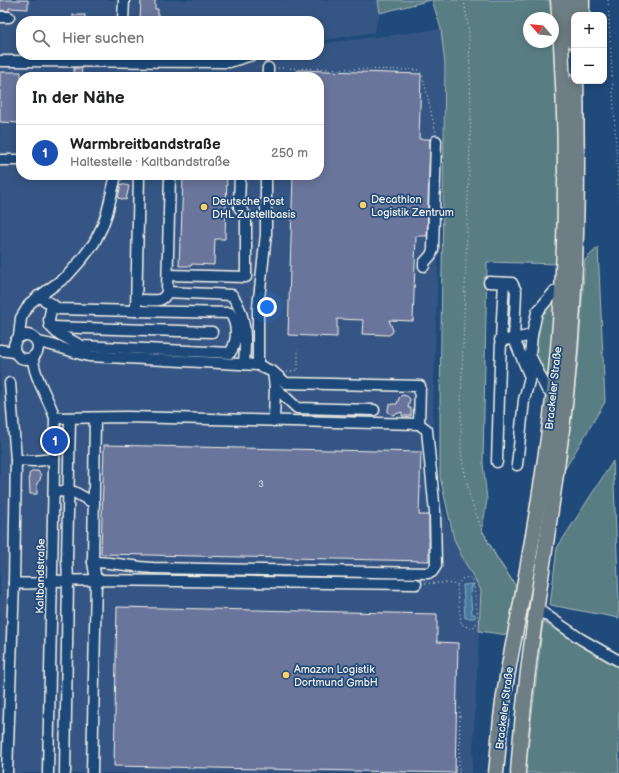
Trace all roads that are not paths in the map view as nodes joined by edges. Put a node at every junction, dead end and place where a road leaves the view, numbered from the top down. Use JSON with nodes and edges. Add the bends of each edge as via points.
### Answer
{"nodes":[{"id":1,"x":124,"y":0,"type":"edge"},
{"id":2,"x":552,"y":0,"type":"edge"},
{"id":3,"x":558,"y":0,"type":"edge"},
{"id":4,"x":571,"y":0,"type":"edge"},
{"id":5,"x":582,"y":0,"type":"edge"},
{"id":6,"x":572,"y":12,"type":"edge"},
{"id":7,"x":582,"y":12,"type":"edge"},
{"id":8,"x":123,"y":16,"type":"edge"},
{"id":9,"x":41,"y":60,"type":"edge"},
{"id":10,"x":176,"y":60,"type":"edge"},
{"id":11,"x":236,"y":60,"type":"edge"},
{"id":12,"x":0,"y":61,"type":"edge"},
{"id":13,"x":576,"y":84,"type":"edge"},
{"id":14,"x":436,"y":141,"type":"road end"},
{"id":15,"x":566,"y":152,"type":"junction"},
{"id":16,"x":0,"y":160,"type":"edge"},
{"id":17,"x":16,"y":160,"type":"edge"},
{"id":18,"x":115,"y":180,"type":"edge"},
{"id":19,"x":139,"y":180,"type":"edge"},
{"id":20,"x":170,"y":180,"type":"edge"},
{"id":21,"x":240,"y":180,"type":"edge"},
{"id":22,"x":266,"y":180,"type":"edge"},
{"id":23,"x":424,"y":266,"type":"dead end"},
{"id":24,"x":168,"y":275,"type":"junction"},
{"id":25,"x":489,"y":282,"type":"dead end"},
{"id":26,"x":504,"y":283,"type":"junction"},
{"id":27,"x":562,"y":291,"type":"junction"},
{"id":28,"x":167,"y":292,"type":"junction"},
{"id":29,"x":38,"y":296,"type":"junction"},
{"id":30,"x":144,"y":300,"type":"dead end"},
{"id":31,"x":52,"y":304,"type":"junction"},
{"id":32,"x":26,"y":310,"type":"junction"},
{"id":33,"x":136,"y":311,"type":"junction"},
{"id":34,"x":52,"y":327,"type":"junction"},
{"id":35,"x":212,"y":332,"type":"dead end"},
{"id":36,"x":532,"y":335,"type":"junction"},
{"id":37,"x":514,"y":339,"type":"junction"},
{"id":38,"x":500,"y":340,"type":"junction"},
{"id":39,"x":0,"y":343,"type":"edge"},
{"id":40,"x":35,"y":346,"type":"junction"},
{"id":41,"x":17,"y":347,"type":"junction"},
{"id":42,"x":0,"y":350,"type":"edge"},
{"id":43,"x":230,"y":352,"type":"junction"},
{"id":44,"x":230,"y":363,"type":"junction"},
{"id":45,"x":244,"y":364,"type":"junction"},
{"id":46,"x":258,"y":365,"type":"junction"},
{"id":47,"x":273,"y":372,"type":"junction"},
{"id":48,"x":10,"y":382,"type":"dead end"},
{"id":49,"x":40,"y":383,"type":"junction"},
{"id":50,"x":275,"y":387,"type":"junction"},
{"id":51,"x":554,"y":391,"type":"junction"},
{"id":52,"x":374,"y":410,"type":"dead end"},
{"id":53,"x":55,"y":418,"type":"junction"},
{"id":54,"x":70,"y":418,"type":"junction"},
{"id":55,"x":95,"y":418,"type":"junction"},
{"id":56,"x":274,"y":421,"type":"junction"},
{"id":57,"x":419,"y":424,"type":"junction"},
{"id":58,"x":54,"y":459,"type":"junction"},
{"id":59,"x":16,"y":460,"type":"junction"},
{"id":60,"x":497,"y":462,"type":"dead end"},
{"id":61,"x":517,"y":465,"type":"dead end"},
{"id":62,"x":54,"y":491,"type":"junction"},
{"id":63,"x":69,"y":491,"type":"junction"},
{"id":64,"x":94,"y":504,"type":"junction"},
{"id":65,"x":53,"y":558,"type":"junction"},
{"id":66,"x":67,"y":559,"type":"junction"},
{"id":67,"x":93,"y":562,"type":"junction"},
{"id":68,"x":96,"y":580,"type":"junction"},
{"id":69,"x":52,"y":581,"type":"junction"},
{"id":70,"x":68,"y":581,"type":"junction"},
{"id":71,"x":14,"y":583,"type":"junction"},
{"id":72,"x":416,"y":584,"type":"road end"},
{"id":73,"x":536,"y":608,"type":"junction"},
{"id":74,"x":619,"y":661,"type":"edge"},
{"id":75,"x":7,"y":773,"type":"edge"},
{"id":76,"x":48,"y":773,"type":"edge"},
{"id":77,"x":65,"y":773,"type":"edge"},
{"id":78,"x":92,"y":773,"type":"edge"},
{"id":79,"x":496,"y":773,"type":"edge"},
{"id":80,"x":518,"y":773,"type":"edge"}],
"edges":[{"from":1,"to":8,"type":"street"},
{"from":2,"to":15,"type":"highway","via":[[559,115]]},
{"from":3,"to":15,"type":"highway","name":"Brackeler Straße"},
{"from":4,"to":6,"type":"highway"},
{"from":5,"to":7,"type":"highway"},
{"from":9,"to":12,"type":"street"},
{"from":10,"to":11,"type":"street"},
{"from":13,"to":73,"type":"highway","name":"Brackeler Straße","via":[[577,214],[572,325],[564,412]]},
{"from":14,"to":23,"type":"street","via":[[433,250]]},
{"from":15,"to":27,"type":"highway","name":"Brackeler Straße"},
{"from":16,"to":17,"type":"street"},
{"from":18,"to":29,"type":"street","via":[[108,213],[94,243],[67,276]]},
{"from":19,"to":33,"type":"street"},
{"from":20,"to":24,"type":"street"},
{"from":21,"to":24,"type":"street","via":[[239,207],[246,216],[246,277]]},
{"from":22,"to":46,"type":"street","via":[[266,234],[258,308]]},
{"from":24,"to":28,"type":"street"},
{"from":25,"to":26,"type":"street"},
{"from":26,"to":37,"type":"street","via":[[512,283],[516,291]]},
{"from":26,"to":38,"type":"street"},
{"from":27,"to":36,"type":"street","via":[[554,292],[537,312]]},
{"from":27,"to":51,"type":"highway","name":"Brackeler Straße"},
{"from":28,"to":30,"type":"street","via":[[161,300]]},
{"from":28,"to":45,"type":"street","via":[[232,295],[244,318]]},
{"from":29,"to":31,"type":"street"},
{"from":29,"to":32,"type":"street"},
{"from":31,"to":33,"type":"street","via":[[59,309]]},
{"from":31,"to":34,"type":"street","via":[[49,320]]},
{"from":32,"to":40,"type":"street","name":"Kaltbandstraße","via":[[28,329]]},
{"from":32,"to":41,"type":"street","via":[[21,318]]},
{"from":33,"to":43,"type":"street","via":[[230,313],[234,319],[236,335],[235,346]]},
{"from":34,"to":35,"type":"street"},
{"from":34,"to":43,"type":"street","via":[[57,333],[82,346]]},
{"from":36,"to":37,"type":"street"},
{"from":36,"to":51,"type":"street","via":[[530,355],[547,390]]},
{"from":37,"to":38,"type":"street"},
{"from":37,"to":61,"type":"street","via":[[530,377],[524,400]]},
{"from":38,"to":60,"type":"street"},
{"from":39,"to":41,"type":"street"},
{"from":40,"to":41,"type":"street","via":[[23,335]]},
{"from":40,"to":41,"type":"street","via":[[26,359]]},
{"from":40,"to":44,"type":"street","via":[[60,348],[89,356]]},
{"from":40,"to":49,"type":"street","name":"Kaltbandstraße","via":[[34,369]]},
{"from":41,"to":42,"type":"street"},
{"from":41,"to":49,"type":"street","name":"Kaltbandstraße","via":[[33,380]]},
{"from":43,"to":44,"type":"street"},
{"from":44,"to":45,"type":"street"},
{"from":45,"to":46,"type":"street"},
{"from":46,"to":47,"type":"street"},
{"from":47,"to":50,"type":"street"},
{"from":47,"to":57,"type":"street","via":[[286,383],[420,386]]},
{"from":48,"to":59,"type":"street"},
{"from":49,"to":53,"type":"street","name":"Kaltbandstraße"},
{"from":50,"to":52,"type":"street","via":[[297,408]]},
{"from":50,"to":56,"type":"street"},
{"from":51,"to":79,"type":"highway","name":"Brackeler Straße","via":[[537,509],[501,717]]},
{"from":53,"to":54,"type":"street"},
{"from":53,"to":58,"type":"street","name":"Kaltbandstraße"},
{"from":54,"to":55,"type":"street"},
{"from":54,"to":63,"type":"street"},
{"from":55,"to":56,"type":"street"},
{"from":55,"to":64,"type":"street"},
{"from":56,"to":57,"type":"street"},
{"from":57,"to":67,"type":"street","via":[[427,430],[435,512],[436,566],[432,572],[152,568]]},
{"from":58,"to":59,"type":"street"},
{"from":58,"to":62,"type":"street","name":"Kaltbandstraße"},
{"from":59,"to":71,"type":"street"},
{"from":62,"to":63,"type":"street"},
{"from":62,"to":65,"type":"street","name":"Kaltbandstraße"},
{"from":63,"to":64,"type":"street"},
{"from":63,"to":66,"type":"street"},
{"from":64,"to":67,"type":"street"},
{"from":65,"to":66,"type":"street"},
{"from":65,"to":69,"type":"street","name":"Kaltbandstraße"},
{"from":66,"to":70,"type":"street"},
{"from":67,"to":68,"type":"street"},
{"from":68,"to":70,"type":"street"},
{"from":68,"to":72,"type":"street"},
{"from":68,"to":78,"type":"street"},
{"from":69,"to":70,"type":"street"},
{"from":69,"to":71,"type":"street"},
{"from":69,"to":76,"type":"street","name":"Kaltbandstraße"},
{"from":70,"to":77,"type":"street"},
{"from":71,"to":75,"type":"street"},
{"from":73,"to":74,"type":"street"},
{"from":73,"to":80,"type":"highway","name":"Brackeler Straße","via":[[522,713]]}]}
